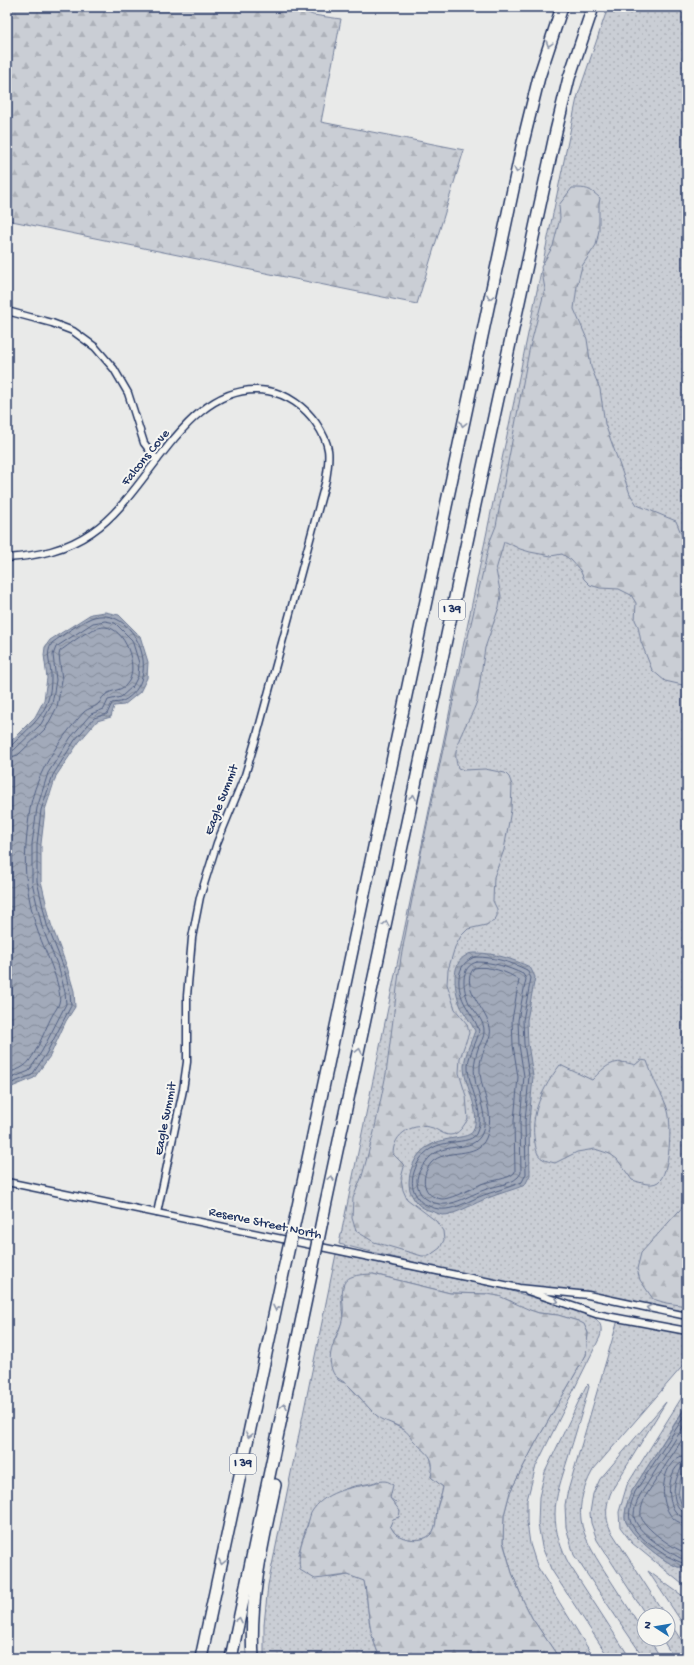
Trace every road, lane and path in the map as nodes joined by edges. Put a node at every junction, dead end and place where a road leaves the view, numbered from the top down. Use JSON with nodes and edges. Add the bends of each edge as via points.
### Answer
{"nodes":[{"id":1,"x":562,"y":7,"type":"edge"},
{"id":2,"x":593,"y":7,"type":"edge"},
{"id":3,"x":7,"y":311,"type":"edge"},
{"id":4,"x":303,"y":408,"type":"joint"},
{"id":5,"x":157,"y":460,"type":"junction"},
{"id":6,"x":7,"y":558,"type":"edge"},
{"id":7,"x":7,"y":1182,"type":"edge"},
{"id":8,"x":158,"y":1213,"type":"junction"},
{"id":9,"x":519,"y":1288,"type":"junction"},
{"id":10,"x":687,"y":1316,"type":"edge"},
{"id":11,"x":687,"y":1331,"type":"edge"},
{"id":12,"x":272,"y":1458,"type":"junction"},
{"id":13,"x":201,"y":1658,"type":"edge"},
{"id":14,"x":231,"y":1658,"type":"edge"},
{"id":15,"x":253,"y":1658,"type":"edge"}],
"edges":[{"from":1,"to":13,"type":"highway","number":"I 39","one_way":true,"bridge":true,"via":[[539,77],[523,142]]},
{"from":12,"to":2,"type":"highway","number":"I 39","one_way":true,"bridge":true,"via":[[556,131],[569,78]]},
{"from":3,"to":5,"type":"street","via":[[73,331],[94,348],[114,369],[128,393],[144,443]]},
{"from":4,"to":5,"type":"street","name":"Falcons Cove","via":[[276,392],[245,390],[228,394],[202,411]]},
{"from":4,"to":8,"type":"street","name":"Eagle Summit","via":[[311,415],[326,441],[330,458],[245,775],[200,896],[192,938],[187,996],[187,1062]]},
{"from":5,"to":6,"type":"street","name":"Falcons Cove","via":[[121,507],[92,532],[73,544],[56,550],[38,555]]},
{"from":7,"to":8,"type":"street","name":"Reserve Street North"},
{"from":8,"to":9,"type":"street","name":"Reserve Street North"},
{"from":10,"to":9,"type":"street","name":"Reserve Street North","one_way":true,"via":[[588,1295]]},
{"from":9,"to":11,"type":"street","name":"Reserve Street North","one_way":true,"via":[[596,1314]]},
{"from":14,"to":12,"type":"highway","number":"I 39","one_way":true},
{"from":12,"to":15,"type":"highway","via":[[277,1472],[254,1600]]}]}
